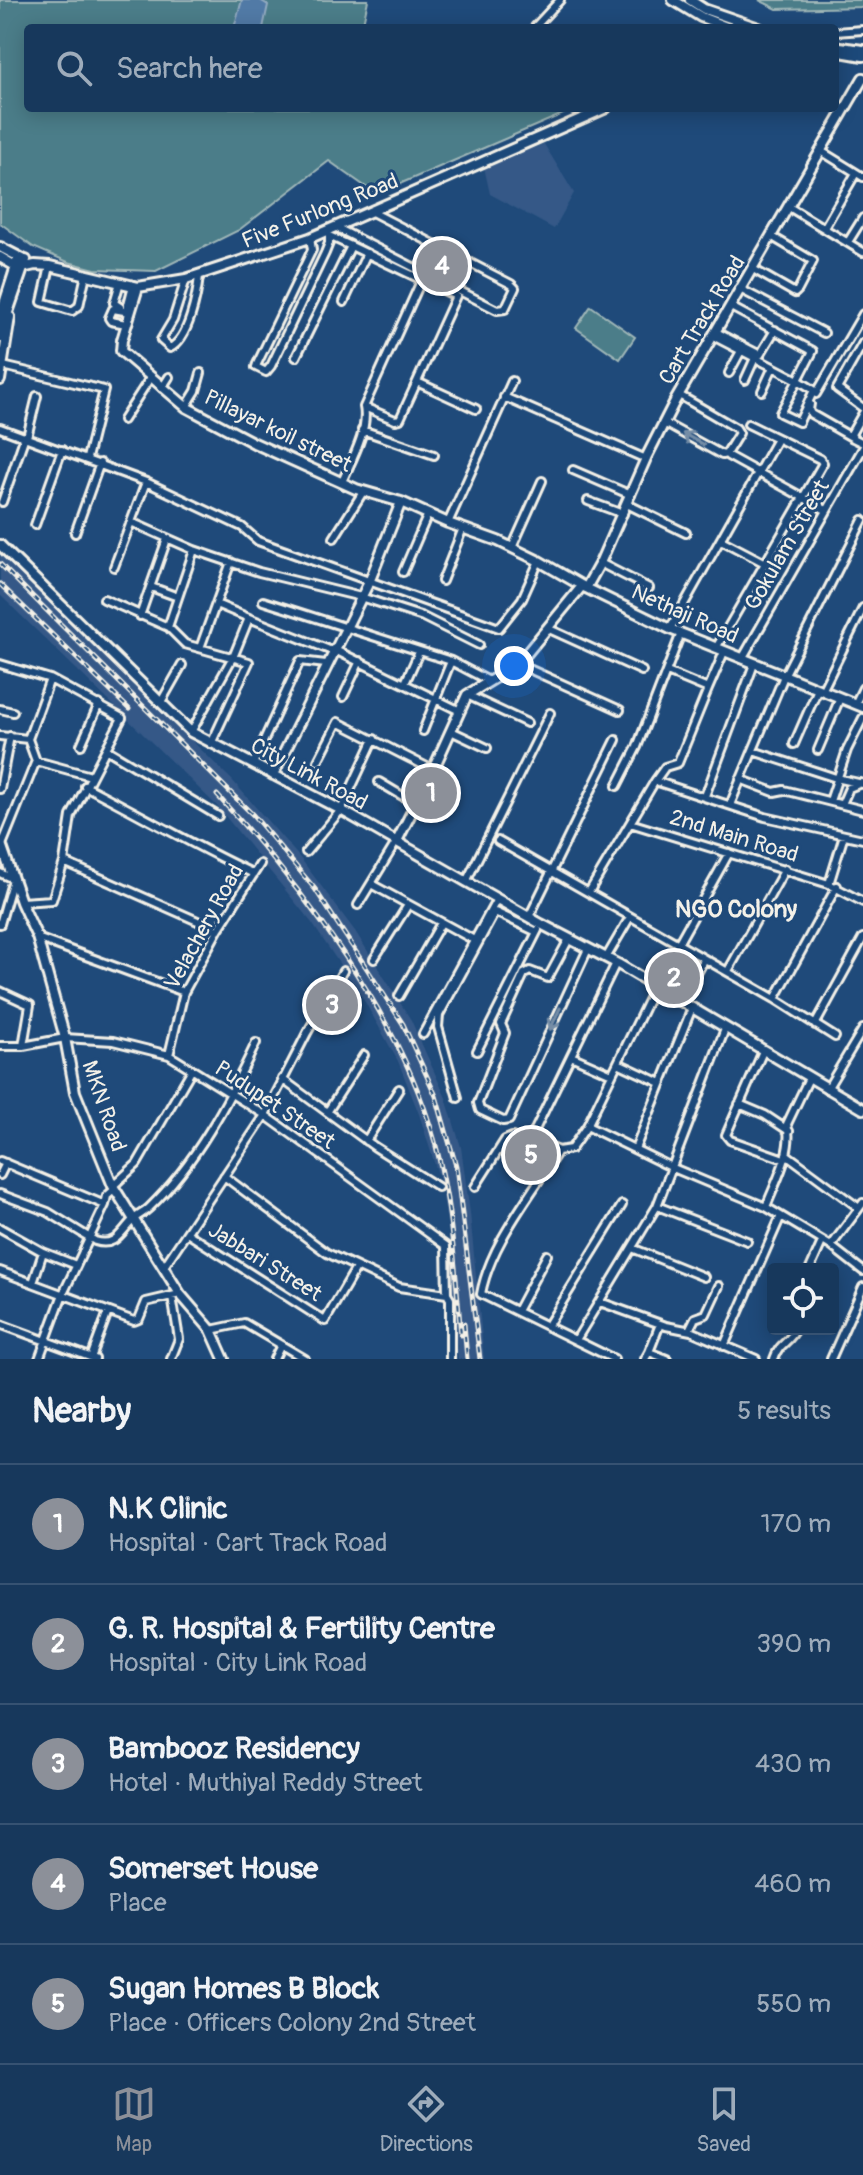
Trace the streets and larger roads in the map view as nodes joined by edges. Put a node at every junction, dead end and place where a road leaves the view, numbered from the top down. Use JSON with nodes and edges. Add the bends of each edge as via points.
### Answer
{"nodes":[{"id":1,"x":560,"y":0,"type":"edge"},
{"id":2,"x":673,"y":0,"type":"edge"},
{"id":3,"x":690,"y":0,"type":"edge"},
{"id":4,"x":538,"y":24,"type":"edge"},
{"id":5,"x":719,"y":24,"type":"edge"},
{"id":6,"x":747,"y":24,"type":"edge"},
{"id":7,"x":863,"y":30,"type":"edge"},
{"id":8,"x":839,"y":32,"type":"edge"},
{"id":9,"x":839,"y":49,"type":"edge"},
{"id":10,"x":839,"y":50,"type":"edge"},
{"id":11,"x":863,"y":50,"type":"edge"},
{"id":12,"x":863,"y":56,"type":"edge"},
{"id":13,"x":863,"y":78,"type":"edge"},
{"id":14,"x":595,"y":112,"type":"edge"},
{"id":15,"x":821,"y":151,"type":"junction"},
{"id":16,"x":860,"y":175,"type":"edge"},
{"id":17,"x":789,"y":207,"type":"junction"},
{"id":18,"x":372,"y":212,"type":"junction"},
{"id":19,"x":863,"y":218,"type":"edge"},
{"id":20,"x":335,"y":227,"type":"junction"},
{"id":21,"x":824,"y":228,"type":"junction"},
{"id":22,"x":325,"y":234,"type":"junction"},
{"id":23,"x":771,"y":236,"type":"junction"},
{"id":24,"x":310,"y":238,"type":"junction"},
{"id":25,"x":848,"y":242,"type":"junction"},
{"id":26,"x":351,"y":246,"type":"junction"},
{"id":27,"x":0,"y":247,"type":"edge"},
{"id":28,"x":312,"y":250,"type":"junction"},
{"id":29,"x":863,"y":252,"type":"edge"},
{"id":30,"x":367,"y":253,"type":"junction"},
{"id":31,"x":325,"y":254,"type":"junction"},
{"id":32,"x":0,"y":257,"type":"edge"},
{"id":33,"x":20,"y":263,"type":"junction"},
{"id":34,"x":50,"y":266,"type":"junction"},
{"id":35,"x":753,"y":269,"type":"junction"},
{"id":36,"x":86,"y":274,"type":"junction"},
{"id":37,"x":199,"y":276,"type":"junction"},
{"id":38,"x":186,"y":279,"type":"junction"},
{"id":39,"x":422,"y":279,"type":"junction"},
{"id":40,"x":119,"y":286,"type":"junction"},
{"id":41,"x":134,"y":288,"type":"junction"},
{"id":42,"x":742,"y":290,"type":"junction"},
{"id":43,"x":344,"y":302,"type":"dead end"},
{"id":44,"x":7,"y":307,"type":"junction"},
{"id":45,"x":731,"y":307,"type":"junction"},
{"id":46,"x":129,"y":310,"type":"junction"},
{"id":47,"x":863,"y":314,"type":"edge"},
{"id":48,"x":126,"y":324,"type":"junction"},
{"id":49,"x":1,"y":330,"type":"edge"},
{"id":50,"x":775,"y":330,"type":"junction"},
{"id":51,"x":824,"y":333,"type":"dead end"},
{"id":52,"x":714,"y":334,"type":"junction"},
{"id":53,"x":863,"y":343,"type":"edge"},
{"id":54,"x":741,"y":351,"type":"junction"},
{"id":55,"x":296,"y":357,"type":"dead end"},
{"id":56,"x":755,"y":358,"type":"junction"},
{"id":57,"x":3,"y":366,"type":"junction"},
{"id":58,"x":773,"y":367,"type":"junction"},
{"id":59,"x":201,"y":373,"type":"dead end"},
{"id":60,"x":729,"y":373,"type":"dead end"},
{"id":61,"x":169,"y":377,"type":"dead end"},
{"id":62,"x":150,"y":378,"type":"junction"},
{"id":63,"x":0,"y":380,"type":"edge"},
{"id":64,"x":745,"y":380,"type":"dead end"},
{"id":65,"x":798,"y":380,"type":"junction"},
{"id":66,"x":512,"y":381,"type":"dead end"},
{"id":67,"x":417,"y":382,"type":"junction"},
{"id":68,"x":162,"y":388,"type":"junction"},
{"id":69,"x":762,"y":391,"type":"dead end"},
{"id":70,"x":679,"y":395,"type":"junction"},
{"id":71,"x":37,"y":396,"type":"dead end"},
{"id":72,"x":504,"y":397,"type":"junction"},
{"id":73,"x":186,"y":407,"type":"junction"},
{"id":74,"x":364,"y":407,"type":"junction"},
{"id":75,"x":476,"y":409,"type":"dead end"},
{"id":76,"x":863,"y":410,"type":"edge"},
{"id":77,"x":123,"y":420,"type":"dead end"},
{"id":78,"x":664,"y":423,"type":"junction"},
{"id":79,"x":748,"y":424,"type":"dead end"},
{"id":80,"x":0,"y":428,"type":"edge"},
{"id":81,"x":362,"y":430,"type":"junction"},
{"id":82,"x":26,"y":437,"type":"junction"},
{"id":83,"x":853,"y":438,"type":"junction"},
{"id":84,"x":777,"y":439,"type":"junction"},
{"id":85,"x":863,"y":446,"type":"edge"},
{"id":86,"x":62,"y":450,"type":"junction"},
{"id":87,"x":434,"y":455,"type":"dead end"},
{"id":88,"x":728,"y":456,"type":"dead end"},
{"id":89,"x":87,"y":458,"type":"junction"},
{"id":90,"x":646,"y":459,"type":"junction"},
{"id":91,"x":100,"y":463,"type":"junction"},
{"id":92,"x":573,"y":470,"type":"dead end"},
{"id":93,"x":758,"y":473,"type":"junction"},
{"id":94,"x":542,"y":481,"type":"dead end"},
{"id":95,"x":146,"y":482,"type":"junction"},
{"id":96,"x":342,"y":482,"type":"junction"},
{"id":97,"x":363,"y":492,"type":"junction"},
{"id":98,"x":803,"y":498,"type":"junction"},
{"id":99,"x":629,"y":500,"type":"junction"},
{"id":100,"x":588,"y":501,"type":"dead end"},
{"id":101,"x":2,"y":502,"type":"edge"},
{"id":102,"x":401,"y":502,"type":"junction"},
{"id":103,"x":826,"y":510,"type":"junction"},
{"id":104,"x":428,"y":514,"type":"junction"},
{"id":105,"x":623,"y":514,"type":"junction"},
{"id":106,"x":863,"y":520,"type":"edge"},
{"id":107,"x":131,"y":522,"type":"junction"},
{"id":108,"x":448,"y":523,"type":"junction"},
{"id":109,"x":35,"y":525,"type":"dead end"},
{"id":110,"x":463,"y":528,"type":"junction"},
{"id":111,"x":75,"y":533,"type":"dead end"},
{"id":112,"x":686,"y":533,"type":"dead end"},
{"id":113,"x":334,"y":538,"type":"dead end"},
{"id":114,"x":167,"y":539,"type":"junction"},
{"id":115,"x":721,"y":540,"type":"junction"},
{"id":116,"x":498,"y":541,"type":"joint"},
{"id":117,"x":0,"y":545,"type":"edge"},
{"id":118,"x":512,"y":548,"type":"junction"},
{"id":119,"x":194,"y":550,"type":"junction"},
{"id":120,"x":539,"y":561,"type":"junction"},
{"id":121,"x":231,"y":562,"type":"junction"},
{"id":122,"x":600,"y":563,"type":"junction"},
{"id":123,"x":765,"y":563,"type":"junction"},
{"id":124,"x":114,"y":567,"type":"dead end"},
{"id":125,"x":403,"y":572,"type":"dead end"},
{"id":126,"x":370,"y":580,"type":"junction"},
{"id":127,"x":442,"y":581,"type":"dead end"},
{"id":128,"x":151,"y":587,"type":"junction"},
{"id":129,"x":584,"y":587,"type":"junction"},
{"id":130,"x":649,"y":588,"type":"dead end"},
{"id":131,"x":178,"y":597,"type":"junction"},
{"id":132,"x":361,"y":597,"type":"junction"},
{"id":133,"x":104,"y":599,"type":"dead end"},
{"id":134,"x":263,"y":601,"type":"dead end"},
{"id":135,"x":216,"y":604,"type":"junction"},
{"id":136,"x":863,"y":608,"type":"edge"},
{"id":137,"x":140,"y":616,"type":"junction"},
{"id":138,"x":249,"y":618,"type":"junction"},
{"id":139,"x":346,"y":625,"type":"junction"},
{"id":140,"x":168,"y":627,"type":"junction"},
{"id":141,"x":546,"y":627,"type":"junction"},
{"id":142,"x":670,"y":629,"type":"junction"},
{"id":143,"x":681,"y":633,"type":"junction"},
{"id":144,"x":479,"y":645,"type":"dead end"},
{"id":145,"x":200,"y":648,"type":"junction"},
{"id":146,"x":333,"y":650,"type":"junction"},
{"id":147,"x":720,"y":650,"type":"junction"},
{"id":148,"x":419,"y":652,"type":"junction"},
{"id":149,"x":232,"y":656,"type":"junction"},
{"id":150,"x":742,"y":659,"type":"junction"},
{"id":151,"x":360,"y":661,"type":"junction"},
{"id":152,"x":451,"y":661,"type":"junction"},
{"id":153,"x":0,"y":664,"type":"edge"},
{"id":154,"x":326,"y":664,"type":"junction"},
{"id":155,"x":518,"y":664,"type":"junction"},
{"id":156,"x":754,"y":664,"type":"junction"},
{"id":157,"x":182,"y":665,"type":"dead end"},
{"id":158,"x":642,"y":671,"type":"dead end"},
{"id":159,"x":667,"y":672,"type":"junction"},
{"id":160,"x":784,"y":676,"type":"junction"},
{"id":161,"x":50,"y":679,"type":"junction"},
{"id":162,"x":489,"y":681,"type":"junction"},
{"id":163,"x":405,"y":683,"type":"junction"},
{"id":164,"x":863,"y":688,"type":"edge"},
{"id":165,"x":708,"y":689,"type":"junction"},
{"id":166,"x":820,"y":690,"type":"junction"},
{"id":167,"x":467,"y":695,"type":"junction"},
{"id":168,"x":343,"y":697,"type":"dead end"},
{"id":169,"x":840,"y":698,"type":"junction"},
{"id":170,"x":436,"y":700,"type":"junction"},
{"id":171,"x":161,"y":702,"type":"junction"},
{"id":172,"x":99,"y":704,"type":"junction"},
{"id":173,"x":859,"y":705,"type":"edge"},
{"id":174,"x":0,"y":709,"type":"edge"},
{"id":175,"x":620,"y":710,"type":"dead end"},
{"id":176,"x":460,"y":711,"type":"junction"},
{"id":177,"x":13,"y":712,"type":"dead end"},
{"id":178,"x":550,"y":713,"type":"dead end"},
{"id":179,"x":863,"y":718,"type":"edge"},
{"id":180,"x":527,"y":723,"type":"dead end"},
{"id":181,"x":423,"y":731,"type":"dead end"},
{"id":182,"x":451,"y":731,"type":"junction"},
{"id":183,"x":191,"y":732,"type":"junction"},
{"id":184,"x":0,"y":736,"type":"edge"},
{"id":185,"x":10,"y":736,"type":"junction"},
{"id":186,"x":28,"y":739,"type":"junction"},
{"id":187,"x":374,"y":739,"type":"junction"},
{"id":188,"x":616,"y":740,"type":"dead end"},
{"id":189,"x":211,"y":744,"type":"junction"},
{"id":190,"x":794,"y":744,"type":"dead end"},
{"id":191,"x":81,"y":745,"type":"dead end"},
{"id":192,"x":487,"y":748,"type":"dead end"},
{"id":193,"x":106,"y":749,"type":"junction"},
{"id":194,"x":818,"y":750,"type":"dead end"},
{"id":195,"x":753,"y":751,"type":"junction"},
{"id":196,"x":36,"y":761,"type":"junction"},
{"id":197,"x":318,"y":761,"type":"dead end"},
{"id":198,"x":253,"y":764,"type":"junction"},
{"id":199,"x":433,"y":770,"type":"junction"},
{"id":200,"x":273,"y":775,"type":"junction"},
{"id":201,"x":91,"y":776,"type":"junction"},
{"id":202,"x":836,"y":778,"type":"junction"},
{"id":203,"x":740,"y":779,"type":"junction"},
{"id":204,"x":655,"y":781,"type":"junction"},
{"id":205,"x":379,"y":782,"type":"dead end"},
{"id":206,"x":863,"y":783,"type":"edge"},
{"id":207,"x":85,"y":786,"type":"junction"},
{"id":208,"x":617,"y":786,"type":"dead end"},
{"id":209,"x":0,"y":789,"type":"edge"},
{"id":210,"x":705,"y":796,"type":"junction"},
{"id":211,"x":830,"y":801,"type":"junction"},
{"id":212,"x":416,"y":804,"type":"junction"},
{"id":213,"x":842,"y":804,"type":"junction"},
{"id":214,"x":730,"y":805,"type":"junction"},
{"id":215,"x":341,"y":810,"type":"junction"},
{"id":216,"x":863,"y":810,"type":"edge"},
{"id":217,"x":218,"y":816,"type":"dead end"},
{"id":218,"x":630,"y":823,"type":"junction"},
{"id":219,"x":844,"y":835,"type":"junction"},
{"id":220,"x":863,"y":839,"type":"edge"},
{"id":221,"x":397,"y":841,"type":"junction"},
{"id":222,"x":498,"y":841,"type":"dead end"},
{"id":223,"x":1,"y":843,"type":"edge"},
{"id":224,"x":306,"y":852,"type":"dead end"},
{"id":225,"x":729,"y":853,"type":"junction"},
{"id":226,"x":64,"y":862,"type":"junction"},
{"id":227,"x":260,"y":864,"type":"dead end"},
{"id":228,"x":785,"y":869,"type":"junction"},
{"id":229,"x":551,"y":871,"type":"junction"},
{"id":230,"x":0,"y":873,"type":"edge"},
{"id":231,"x":252,"y":873,"type":"junction"},
{"id":232,"x":13,"y":879,"type":"junction"},
{"id":233,"x":466,"y":882,"type":"junction"},
{"id":234,"x":371,"y":884,"type":"junction"},
{"id":235,"x":829,"y":884,"type":"junction"},
{"id":236,"x":837,"y":886,"type":"junction"},
{"id":237,"x":0,"y":888,"type":"edge"},
{"id":238,"x":9,"y":892,"type":"junction"},
{"id":239,"x":589,"y":892,"type":"junction"},
{"id":240,"x":497,"y":899,"type":"junction"},
{"id":241,"x":21,"y":902,"type":"junction"},
{"id":242,"x":863,"y":902,"type":"edge"},
{"id":243,"x":358,"y":905,"type":"dead end"},
{"id":244,"x":408,"y":905,"type":"junction"},
{"id":245,"x":529,"y":917,"type":"junction"},
{"id":246,"x":630,"y":917,"type":"junction"},
{"id":247,"x":0,"y":923,"type":"edge"},
{"id":248,"x":441,"y":923,"type":"junction"},
{"id":249,"x":539,"y":928,"type":"junction"},
{"id":250,"x":218,"y":930,"type":"junction"},
{"id":251,"x":37,"y":937,"type":"junction"},
{"id":252,"x":863,"y":938,"type":"edge"},
{"id":253,"x":569,"y":939,"type":"junction"},
{"id":254,"x":474,"y":940,"type":"junction"},
{"id":255,"x":678,"y":944,"type":"junction"},
{"id":256,"x":588,"y":949,"type":"junction"},
{"id":257,"x":606,"y":958,"type":"junction"},
{"id":258,"x":374,"y":959,"type":"dead end"},
{"id":259,"x":704,"y":960,"type":"junction"},
{"id":260,"x":616,"y":963,"type":"junction"},
{"id":261,"x":343,"y":971,"type":"dead end"},
{"id":262,"x":728,"y":971,"type":"junction"},
{"id":263,"x":655,"y":986,"type":"junction"},
{"id":264,"x":0,"y":991,"type":"edge"},
{"id":265,"x":184,"y":992,"type":"junction"},
{"id":266,"x":399,"y":996,"type":"dead end"},
{"id":267,"x":775,"y":999,"type":"junction"},
{"id":268,"x":682,"y":1002,"type":"junction"},
{"id":269,"x":692,"y":1008,"type":"junction"},
{"id":270,"x":815,"y":1025,"type":"junction"},
{"id":271,"x":725,"y":1029,"type":"junction"},
{"id":272,"x":863,"y":1029,"type":"edge"},
{"id":273,"x":423,"y":1034,"type":"dead end"},
{"id":274,"x":835,"y":1037,"type":"dead end"},
{"id":275,"x":65,"y":1038,"type":"junction"},
{"id":276,"x":856,"y":1041,"type":"junction"},
{"id":277,"x":256,"y":1043,"type":"dead end"},
{"id":278,"x":863,"y":1045,"type":"edge"},
{"id":279,"x":0,"y":1046,"type":"edge"},
{"id":280,"x":23,"y":1046,"type":"junction"},
{"id":281,"x":477,"y":1051,"type":"dead end"},
{"id":282,"x":763,"y":1051,"type":"junction"},
{"id":283,"x":169,"y":1055,"type":"junction"},
{"id":284,"x":364,"y":1055,"type":"dead end"},
{"id":285,"x":571,"y":1056,"type":"junction"},
{"id":286,"x":618,"y":1063,"type":"junction"},
{"id":287,"x":191,"y":1071,"type":"junction"},
{"id":288,"x":612,"y":1074,"type":"junction"},
{"id":289,"x":809,"y":1078,"type":"junction"},
{"id":290,"x":282,"y":1079,"type":"junction"},
{"id":291,"x":661,"y":1083,"type":"junction"},
{"id":292,"x":399,"y":1089,"type":"dead end"},
{"id":293,"x":827,"y":1089,"type":"junction"},
{"id":294,"x":232,"y":1095,"type":"junction"},
{"id":295,"x":458,"y":1098,"type":"dead end"},
{"id":296,"x":739,"y":1104,"type":"junction"},
{"id":297,"x":863,"y":1109,"type":"edge"},
{"id":298,"x":328,"y":1111,"type":"junction"},
{"id":299,"x":265,"y":1115,"type":"junction"},
{"id":300,"x":587,"y":1126,"type":"junction"},
{"id":301,"x":789,"y":1131,"type":"junction"},
{"id":302,"x":531,"y":1138,"type":"junction"},
{"id":303,"x":366,"y":1141,"type":"junction"},
{"id":304,"x":635,"y":1149,"type":"junction"},
{"id":305,"x":558,"y":1151,"type":"junction"},
{"id":306,"x":785,"y":1156,"type":"junction"},
{"id":307,"x":3,"y":1162,"type":"edge"},
{"id":308,"x":673,"y":1168,"type":"junction"},
{"id":309,"x":0,"y":1175,"type":"edge"},
{"id":310,"x":224,"y":1176,"type":"junction"},
{"id":311,"x":114,"y":1187,"type":"junction"},
{"id":312,"x":438,"y":1187,"type":"dead end"},
{"id":313,"x":475,"y":1187,"type":"dead end"},
{"id":314,"x":0,"y":1194,"type":"edge"},
{"id":315,"x":105,"y":1205,"type":"junction"},
{"id":316,"x":622,"y":1205,"type":"dead end"},
{"id":317,"x":657,"y":1206,"type":"junction"},
{"id":318,"x":861,"y":1206,"type":"edge"},
{"id":319,"x":766,"y":1207,"type":"junction"},
{"id":320,"x":134,"y":1218,"type":"junction"},
{"id":321,"x":780,"y":1218,"type":"junction"},
{"id":322,"x":0,"y":1228,"type":"edge"},
{"id":323,"x":187,"y":1233,"type":"junction"},
{"id":324,"x":88,"y":1237,"type":"junction"},
{"id":325,"x":747,"y":1241,"type":"dead end"},
{"id":326,"x":822,"y":1242,"type":"junction"},
{"id":327,"x":831,"y":1246,"type":"junction"},
{"id":328,"x":632,"y":1248,"type":"junction"},
{"id":329,"x":43,"y":1252,"type":"junction"},
{"id":330,"x":547,"y":1255,"type":"dead end"},
{"id":331,"x":813,"y":1263,"type":"edge"},
{"id":332,"x":76,"y":1265,"type":"junction"},
{"id":333,"x":163,"y":1268,"type":"junction"},
{"id":334,"x":356,"y":1268,"type":"junction"},
{"id":335,"x":863,"y":1271,"type":"edge"},
{"id":336,"x":0,"y":1272,"type":"edge"},
{"id":337,"x":704,"y":1277,"type":"dead end"},
{"id":338,"x":33,"y":1283,"type":"junction"},
{"id":339,"x":719,"y":1286,"type":"dead end"},
{"id":340,"x":863,"y":1287,"type":"edge"},
{"id":341,"x":63,"y":1294,"type":"junction"},
{"id":342,"x":447,"y":1294,"type":"junction"},
{"id":343,"x":176,"y":1295,"type":"junction"},
{"id":344,"x":600,"y":1302,"type":"junction"},
{"id":345,"x":517,"y":1311,"type":"junction"},
{"id":346,"x":108,"y":1312,"type":"junction"},
{"id":347,"x":0,"y":1324,"type":"edge"},
{"id":348,"x":660,"y":1324,"type":"junction"},
{"id":349,"x":548,"y":1325,"type":"junction"},
{"id":350,"x":211,"y":1330,"type":"junction"},
{"id":351,"x":689,"y":1330,"type":"junction"},
{"id":352,"x":793,"y":1335,"type":"edge"},
{"id":353,"x":45,"y":1340,"type":"junction"},
{"id":354,"x":576,"y":1340,"type":"junction"},
{"id":355,"x":281,"y":1345,"type":"junction"},
{"id":356,"x":724,"y":1346,"type":"junction"},
{"id":357,"x":588,"y":1348,"type":"junction"},
{"id":358,"x":647,"y":1355,"type":"edge"},
{"id":359,"x":93,"y":1358,"type":"edge"},
{"id":360,"x":39,"y":1359,"type":"edge"},
{"id":361,"x":171,"y":1359,"type":"edge"},
{"id":362,"x":224,"y":1359,"type":"edge"},
{"id":363,"x":274,"y":1359,"type":"edge"},
{"id":364,"x":305,"y":1359,"type":"edge"},
{"id":365,"x":450,"y":1359,"type":"edge"},
{"id":366,"x":584,"y":1359,"type":"edge"},
{"id":367,"x":614,"y":1359,"type":"edge"},
{"id":368,"x":667,"y":1359,"type":"edge"},
{"id":369,"x":756,"y":1359,"type":"edge"},
{"id":370,"x":774,"y":1359,"type":"edge"},
{"id":371,"x":831,"y":1359,"type":"edge"}],
"edges":[{"from":1,"to":4,"type":"street"},
{"from":2,"to":5,"type":"street"},
{"from":3,"to":6,"type":"street"},
{"from":7,"to":8,"type":"street"},
{"from":9,"to":11,"type":"street"},
{"from":10,"to":12,"type":"street"},
{"from":13,"to":15,"type":"street","name":"Cart Track Road"},
{"from":14,"to":18,"type":"street","name":"Five Furlong Road"},
{"from":15,"to":16,"type":"street"},
{"from":15,"to":17,"type":"street","name":"Cart Track Road"},
{"from":16,"to":21,"type":"street"},
{"from":17,"to":21,"type":"street"},
{"from":17,"to":23,"type":"street","name":"Cart Track Road"},
{"from":18,"to":20,"type":"street","name":"Five Furlong Road"},
{"from":18,"to":20,"type":"street","via":[[511,284],[515,288],[505,309],[497,310]]},
{"from":19,"to":25,"type":"street"},
{"from":20,"to":22,"type":"street","name":"Five Furlong Road"},
{"from":21,"to":25,"type":"street"},
{"from":22,"to":24,"type":"street","name":"Five Furlong Road"},
{"from":22,"to":26,"type":"street"},
{"from":22,"to":31,"type":"street"},
{"from":23,"to":35,"type":"street","name":"Cart Track Road"},
{"from":23,"to":35,"type":"street","via":[[813,261],[798,290]]},
{"from":24,"to":28,"type":"street"},
{"from":24,"to":37,"type":"street","name":"Five Furlong Road"},
{"from":25,"to":29,"type":"street"},
{"from":26,"to":30,"type":"street"},
{"from":26,"to":55,"type":"street"},
{"from":27,"to":33,"type":"street"},
{"from":28,"to":31,"type":"street"},
{"from":28,"to":31,"type":"street","via":[[256,367],[266,372]]},
{"from":30,"to":39,"type":"street"},
{"from":30,"to":43,"type":"street"},
{"from":32,"to":33,"type":"street"},
{"from":33,"to":34,"type":"street","name":"Five Furlong Road"},
{"from":33,"to":44,"type":"street"},
{"from":34,"to":36,"type":"street","name":"Five Furlong Road"},
{"from":34,"to":36,"type":"street","via":[[42,302],[72,311],[79,306]]},
{"from":35,"to":42,"type":"street","name":"Cart Track Road"},
{"from":36,"to":40,"type":"street","name":"Five Furlong Road"},
{"from":37,"to":38,"type":"street","name":"Five Furlong Road"},
{"from":37,"to":38,"type":"street","via":[[195,305],[170,348],[161,340]]},
{"from":38,"to":41,"type":"street","name":"Five Furlong Road"},
{"from":39,"to":67,"type":"street","via":[[456,296]]},
{"from":39,"to":74,"type":"street"},
{"from":40,"to":41,"type":"street","name":"Five Furlong Road"},
{"from":40,"to":46,"type":"street","via":[[114,304]]},
{"from":41,"to":46,"type":"street","name":"Pillayar koil street"},
{"from":42,"to":45,"type":"street","name":"Cart Track Road"},
{"from":42,"to":51,"type":"street"},
{"from":44,"to":49,"type":"street"},
{"from":44,"to":57,"type":"street"},
{"from":45,"to":50,"type":"street"},
{"from":45,"to":52,"type":"street","name":"Cart Track Road"},
{"from":46,"to":48,"type":"street","name":"Pillayar koil street"},
{"from":46,"to":48,"type":"street","via":[[113,309],[109,318]]},
{"from":47,"to":83,"type":"street","via":[[809,410]]},
{"from":48,"to":62,"type":"street","name":"Pillayar koil street","via":[[121,351]]},
{"from":50,"to":52,"type":"street","via":[[760,355]]},
{"from":50,"to":65,"type":"street","via":[[813,351]]},
{"from":52,"to":54,"type":"street"},
{"from":52,"to":70,"type":"street","name":"Cart Track Road"},
{"from":53,"to":76,"type":"street","via":[[837,388]]},
{"from":54,"to":56,"type":"street"},
{"from":54,"to":60,"type":"street"},
{"from":56,"to":58,"type":"street"},
{"from":56,"to":64,"type":"street"},
{"from":57,"to":63,"type":"street"},
{"from":57,"to":89,"type":"street","via":[[104,390]]},
{"from":58,"to":65,"type":"street"},
{"from":58,"to":69,"type":"street"},
{"from":59,"to":73,"type":"street"},
{"from":61,"to":68,"type":"street"},
{"from":62,"to":68,"type":"street","name":"Pillayar koil street"},
{"from":62,"to":77,"type":"street"},
{"from":65,"to":65,"type":"street","via":[[814,390],[796,423],[780,413]]},
{"from":66,"to":72,"type":"street"},
{"from":67,"to":74,"type":"street","via":[[398,420]]},
{"from":67,"to":75,"type":"street"},
{"from":68,"to":73,"type":"street","name":"Pillayar koil street"},
{"from":70,"to":78,"type":"street","name":"Cart Track Road"},
{"from":70,"to":78,"type":"street","one_way":true,"via":[[739,433],[722,455]]},
{"from":71,"to":82,"type":"street"},
{"from":72,"to":90,"type":"street"},
{"from":72,"to":108,"type":"street"},
{"from":73,"to":96,"type":"street","name":"Pillayar koil street"},
{"from":74,"to":81,"type":"street"},
{"from":76,"to":83,"type":"street"},
{"from":78,"to":90,"type":"street","name":"Cart Track Road"},
{"from":79,"to":84,"type":"street"},
{"from":80,"to":82,"type":"street"},
{"from":81,"to":87,"type":"street"},
{"from":81,"to":96,"type":"street"},
{"from":82,"to":86,"type":"street"},
{"from":82,"to":101,"type":"street"},
{"from":83,"to":85,"type":"street"},
{"from":84,"to":93,"type":"street"},
{"from":84,"to":98,"type":"street","via":[[823,461]]},
{"from":85,"to":103,"type":"street","name":"Gokulam Street"},
{"from":86,"to":89,"type":"street"},
{"from":86,"to":109,"type":"street"},
{"from":88,"to":93,"type":"street"},
{"from":89,"to":91,"type":"street"},
{"from":90,"to":99,"type":"street","name":"Cart Track Road"},
{"from":91,"to":95,"type":"street"},
{"from":91,"to":111,"type":"street"},
{"from":92,"to":99,"type":"street"},
{"from":93,"to":98,"type":"street"},
{"from":93,"to":115,"type":"street"},
{"from":94,"to":118,"type":"street"},
{"from":95,"to":107,"type":"street"},
{"from":95,"to":126,"type":"street","via":[[242,527],[258,541]]},
{"from":96,"to":97,"type":"street","name":"Pillayar koil street"},
{"from":97,"to":102,"type":"street","name":"Pillayar koil street"},
{"from":97,"to":113,"type":"street"},
{"from":98,"to":103,"type":"street"},
{"from":98,"to":123,"type":"street"},
{"from":99,"to":105,"type":"street","name":"Cart Track Road"},
{"from":99,"to":112,"type":"street"},
{"from":100,"to":105,"type":"street"},
{"from":102,"to":104,"type":"street","name":"Pillayar koil street"},
{"from":102,"to":126,"type":"street"},
{"from":103,"to":150,"type":"street","name":"Gokulam Street"},
{"from":104,"to":108,"type":"street","name":"Pillayar koil street"},
{"from":104,"to":125,"type":"street"},
{"from":105,"to":122,"type":"street","name":"Cart Track Road"},
{"from":106,"to":160,"type":"street"},
{"from":107,"to":114,"type":"street"},
{"from":107,"to":124,"type":"street"},
{"from":108,"to":110,"type":"street","name":"Pillayar koil street"},
{"from":110,"to":116,"type":"street","name":"Pillayar koil street"},
{"from":110,"to":127,"type":"street"},
{"from":114,"to":119,"type":"street"},
{"from":114,"to":128,"type":"street"},
{"from":115,"to":123,"type":"street"},
{"from":115,"to":142,"type":"street"},
{"from":116,"to":118,"type":"street","name":"Nethaji Road"},
{"from":117,"to":171,"type":"street","name":"City Link Road"},
{"from":118,"to":120,"type":"street","name":"Nethaji Road"},
{"from":119,"to":121,"type":"street"},
{"from":119,"to":131,"type":"street"},
{"from":120,"to":126,"type":"street","via":[[522,599],[499,628]]},
{"from":120,"to":129,"type":"street","name":"Nethaji Road"},
{"from":121,"to":132,"type":"street"},
{"from":121,"to":135,"type":"street"},
{"from":122,"to":129,"type":"street","name":"Cart Track Road"},
{"from":122,"to":130,"type":"street"},
{"from":123,"to":147,"type":"street"},
{"from":126,"to":132,"type":"street"},
{"from":128,"to":131,"type":"street"},
{"from":128,"to":137,"type":"street"},
{"from":129,"to":141,"type":"street","name":"Cart Track Road"},
{"from":129,"to":142,"type":"street","name":"Nethaji Road"},
{"from":131,"to":140,"type":"street"},
{"from":132,"to":139,"type":"street"},
{"from":132,"to":144,"type":"street","via":[[423,617]]},
{"from":133,"to":137,"type":"street"},
{"from":134,"to":139,"type":"street"},
{"from":135,"to":138,"type":"street"},
{"from":135,"to":145,"type":"street"},
{"from":136,"to":166,"type":"street"},
{"from":137,"to":140,"type":"street"},
{"from":138,"to":146,"type":"street"},
{"from":138,"to":149,"type":"street"},
{"from":139,"to":146,"type":"street"},
{"from":139,"to":148,"type":"street"},
{"from":140,"to":145,"type":"street","via":[[185,644]]},
{"from":141,"to":155,"type":"street","name":"Cart Track Road"},
{"from":141,"to":158,"type":"street"},
{"from":142,"to":143,"type":"street","name":"Nethaji Road"},
{"from":143,"to":147,"type":"street","name":"Nethaji Road"},
{"from":143,"to":159,"type":"street"},
{"from":145,"to":149,"type":"street"},
{"from":146,"to":151,"type":"street"},
{"from":146,"to":154,"type":"street"},
{"from":147,"to":150,"type":"street","name":"Nethaji Road"},
{"from":147,"to":165,"type":"street"},
{"from":148,"to":152,"type":"street"},
{"from":148,"to":163,"type":"street"},
{"from":149,"to":183,"type":"street"},
{"from":149,"to":189,"type":"street","via":[[249,662]]},
{"from":150,"to":156,"type":"street","name":"Nethaji Road"},
{"from":151,"to":163,"type":"street"},
{"from":151,"to":168,"type":"street"},
{"from":152,"to":162,"type":"street"},
{"from":152,"to":170,"type":"street"},
{"from":153,"to":161,"type":"street"},
{"from":154,"to":198,"type":"street","via":[[300,661]]},
{"from":154,"to":200,"type":"street"},
{"from":155,"to":162,"type":"street","name":"Cart Track Road"},
{"from":155,"to":175,"type":"street"},
{"from":156,"to":160,"type":"street","name":"Nethaji Road"},
{"from":156,"to":210,"type":"street"},
{"from":157,"to":171,"type":"street"},
{"from":159,"to":165,"type":"street"},
{"from":159,"to":208,"type":"street"},
{"from":160,"to":166,"type":"street","name":"Nethaji Road"},
{"from":160,"to":195,"type":"street"},
{"from":161,"to":172,"type":"street"},
{"from":161,"to":186,"type":"street"},
{"from":162,"to":167,"type":"street","name":"Cart Track Road"},
{"from":163,"to":170,"type":"street"},
{"from":164,"to":173,"type":"street"},
{"from":165,"to":204,"type":"street","via":[[678,763],[665,767]]},
{"from":166,"to":169,"type":"street","name":"Nethaji Road"},
{"from":166,"to":190,"type":"street"},
{"from":167,"to":176,"type":"street"},
{"from":167,"to":180,"type":"street"},
{"from":169,"to":173,"type":"street","name":"Nethaji Road"},
{"from":169,"to":194,"type":"street"},
{"from":170,"to":176,"type":"street"},
{"from":170,"to":181,"type":"street"},
{"from":171,"to":183,"type":"street","name":"City Link Road"},
{"from":172,"to":191,"type":"street"},
{"from":172,"to":193,"type":"street","via":[[122,718]]},
{"from":174,"to":177,"type":"street"},
{"from":176,"to":182,"type":"street"},
{"from":178,"to":233,"type":"street"},
{"from":179,"to":202,"type":"street"},
{"from":182,"to":192,"type":"street"},
{"from":182,"to":199,"type":"street"},
{"from":183,"to":189,"type":"street","name":"City Link Road"},
{"from":184,"to":185,"type":"street"},
{"from":185,"to":186,"type":"street"},
{"from":185,"to":209,"type":"street"},
{"from":186,"to":196,"type":"street"},
{"from":187,"to":197,"type":"street","via":[[338,722]]},
{"from":187,"to":199,"type":"street"},
{"from":187,"to":215,"type":"street"},
{"from":188,"to":229,"type":"street"},
{"from":189,"to":198,"type":"street","name":"City Link Road"},
{"from":193,"to":201,"type":"street"},
{"from":193,"to":217,"type":"street"},
{"from":195,"to":202,"type":"street"},
{"from":195,"to":203,"type":"street"},
{"from":196,"to":201,"type":"street"},
{"from":196,"to":223,"type":"street"},
{"from":198,"to":200,"type":"street","name":"City Link Road"},
{"from":199,"to":212,"type":"street"},
{"from":200,"to":215,"type":"street","name":"City Link Road"},
{"from":201,"to":207,"type":"street"},
{"from":202,"to":206,"type":"street"},
{"from":202,"to":211,"type":"street"},
{"from":203,"to":211,"type":"street","via":[[774,792]]},
{"from":203,"to":214,"type":"street"},
{"from":204,"to":210,"type":"street"},
{"from":204,"to":218,"type":"street"},
{"from":205,"to":212,"type":"street"},
{"from":206,"to":213,"type":"street","via":[[849,788]]},
{"from":207,"to":226,"type":"street","via":[[71,816]]},
{"from":207,"to":231,"type":"street"},
{"from":210,"to":214,"type":"street"},
{"from":211,"to":213,"type":"street"},
{"from":212,"to":221,"type":"street"},
{"from":213,"to":216,"type":"street"},
{"from":214,"to":219,"type":"street"},
{"from":215,"to":221,"type":"street","name":"City Link Road"},
{"from":215,"to":224,"type":"street"},
{"from":218,"to":225,"type":"street","name":"2nd Main Road"},
{"from":218,"to":239,"type":"street"},
{"from":219,"to":220,"type":"street"},
{"from":219,"to":235,"type":"street"},
{"from":221,"to":233,"type":"street","name":"City Link Road"},
{"from":221,"to":234,"type":"street"},
{"from":222,"to":229,"type":"street"},
{"from":223,"to":232,"type":"street","name":"MKN Road"},
{"from":225,"to":228,"type":"street","name":"2nd Main Road"},
{"from":225,"to":255,"type":"street"},
{"from":226,"to":241,"type":"street","via":[[52,900]]},
{"from":226,"to":250,"type":"street"},
{"from":227,"to":231,"type":"street","name":"Velachery Road"},
{"from":228,"to":235,"type":"street","name":"2nd Main Road"},
{"from":228,"to":262,"type":"street"},
{"from":229,"to":239,"type":"street"},
{"from":229,"to":245,"type":"street"},
{"from":230,"to":232,"type":"street"},
{"from":231,"to":250,"type":"street","name":"Velachery Road"},
{"from":232,"to":238,"type":"street"},
{"from":232,"to":241,"type":"street","name":"MKN Road"},
{"from":233,"to":240,"type":"street","name":"City Link Road"},
{"from":234,"to":243,"type":"street"},
{"from":234,"to":244,"type":"street"},
{"from":235,"to":236,"type":"street","name":"2nd Main Road"},
{"from":236,"to":242,"type":"street","name":"2nd Main Road"},
{"from":236,"to":267,"type":"street"},
{"from":237,"to":238,"type":"street"},
{"from":238,"to":247,"type":"street"},
{"from":239,"to":246,"type":"street"},
{"from":240,"to":245,"type":"street","name":"City Link Road"},
{"from":240,"to":254,"type":"street"},
{"from":241,"to":251,"type":"street","name":"MKN Road"},
{"from":244,"to":248,"type":"street"},
{"from":244,"to":258,"type":"street"},
{"from":245,"to":249,"type":"street","name":"City Link Road"},
{"from":246,"to":255,"type":"street"},
{"from":246,"to":257,"type":"street"},
{"from":248,"to":254,"type":"street"},
{"from":248,"to":266,"type":"street"},
{"from":249,"to":253,"type":"street","name":"City Link Road"},
{"from":249,"to":281,"type":"street"},
{"from":249,"to":295,"type":"street","via":[[495,912],[439,1015]]},
{"from":250,"to":265,"type":"street","name":"Velachery Road"},
{"from":251,"to":265,"type":"street"},
{"from":251,"to":275,"type":"street","name":"MKN Road"},
{"from":252,"to":270,"type":"street"},
{"from":253,"to":256,"type":"street","name":"City Link Road"},
{"from":256,"to":253,"type":"street","one_way":true,"via":[[509,1120],[480,1110],[478,1103],[505,1033],[501,1024],[524,974],[548,978]]},
{"from":254,"to":273,"type":"street"},
{"from":255,"to":259,"type":"street"},
{"from":256,"to":257,"type":"street","name":"City Link Road"},
{"from":257,"to":260,"type":"street","name":"City Link Road"},
{"from":259,"to":262,"type":"street"},
{"from":259,"to":268,"type":"street"},
{"from":260,"to":263,"type":"street","name":"City Link Road"},
{"from":260,"to":285,"type":"street"},
{"from":261,"to":290,"type":"street"},
{"from":262,"to":267,"type":"street"},
{"from":263,"to":268,"type":"street","name":"City Link Road"},
{"from":263,"to":286,"type":"street"},
{"from":264,"to":280,"type":"street","via":[[30,1005]]},
{"from":265,"to":283,"type":"street","name":"Velachery Road"},
{"from":267,"to":270,"type":"street"},
{"from":268,"to":269,"type":"street","name":"City Link Road"},
{"from":269,"to":271,"type":"street","name":"City Link Road"},
{"from":269,"to":291,"type":"street"},
{"from":270,"to":274,"type":"street"},
{"from":271,"to":282,"type":"street","name":"City Link Road"},
{"from":271,"to":308,"type":"street"},
{"from":272,"to":276,"type":"street"},
{"from":275,"to":280,"type":"street","name":"Pudupet Street"},
{"from":275,"to":283,"type":"street","name":"Pudupet Street","via":[[113,1041]]},
{"from":275,"to":311,"type":"street","name":"MKN Road","via":[[75,1092]]},
{"from":276,"to":278,"type":"street"},
{"from":276,"to":293,"type":"street"},
{"from":277,"to":294,"type":"street"},
{"from":279,"to":280,"type":"street","name":"Pudupet Street"},
{"from":282,"to":289,"type":"street","name":"City Link Road"},
{"from":282,"to":296,"type":"street"},
{"from":283,"to":287,"type":"street","name":"Pudupet Street"},
{"from":284,"to":298,"type":"street"},
{"from":285,"to":288,"type":"street"},
{"from":285,"to":302,"type":"street"},
{"from":286,"to":288,"type":"street"},
{"from":286,"to":291,"type":"street"},
{"from":287,"to":294,"type":"street","name":"Pudupet Street"},
{"from":287,"to":311,"type":"street","via":[[137,1164]]},
{"from":288,"to":300,"type":"street"},
{"from":289,"to":293,"type":"street","name":"City Link Road"},
{"from":289,"to":301,"type":"street"},
{"from":290,"to":298,"type":"street"},
{"from":290,"to":299,"type":"street"},
{"from":291,"to":304,"type":"street"},
{"from":292,"to":303,"type":"street"},
{"from":293,"to":297,"type":"street","name":"City Link Road"},
{"from":294,"to":299,"type":"street","name":"Pudupet Street"},
{"from":294,"to":320,"type":"street","via":[[190,1161]]},
{"from":296,"to":301,"type":"street"},
{"from":296,"to":306,"type":"street","via":[[727,1137]]},
{"from":298,"to":303,"type":"street"},
{"from":299,"to":310,"type":"street"},
{"from":299,"to":342,"type":"street","name":"Pudupet Street","via":[[447,1248]]},
{"from":300,"to":304,"type":"street"},
{"from":300,"to":305,"type":"street","via":[[571,1149]]},
{"from":301,"to":306,"type":"street"},
{"from":302,"to":305,"type":"street"},
{"from":302,"to":313,"type":"street","via":[[505,1140]]},
{"from":303,"to":312,"type":"street"},
{"from":304,"to":308,"type":"street"},
{"from":305,"to":345,"type":"street","via":[[485,1277],[481,1294]]},
{"from":306,"to":318,"type":"street"},
{"from":306,"to":319,"type":"street"},
{"from":307,"to":309,"type":"street"},
{"from":307,"to":315,"type":"street"},
{"from":308,"to":317,"type":"street"},
{"from":308,"to":319,"type":"street"},
{"from":310,"to":323,"type":"street"},
{"from":310,"to":334,"type":"street","via":[[327,1253]]},
{"from":311,"to":315,"type":"street"},
{"from":311,"to":320,"type":"street","name":"MKN Road"},
{"from":314,"to":324,"type":"street","via":[[48,1212]]},
{"from":315,"to":324,"type":"street"},
{"from":316,"to":349,"type":"street"},
{"from":317,"to":325,"type":"street"},
{"from":317,"to":328,"type":"street"},
{"from":318,"to":327,"type":"street"},
{"from":319,"to":321,"type":"street"},
{"from":320,"to":324,"type":"street","via":[[117,1240],[102,1244]]},
{"from":320,"to":333,"type":"street","name":"MKN Road"},
{"from":321,"to":326,"type":"street"},
{"from":321,"to":356,"type":"street"},
{"from":322,"to":329,"type":"street"},
{"from":323,"to":333,"type":"street"},
{"from":323,"to":334,"type":"street","name":"Jabbari Street","via":[[325,1321]]},
{"from":324,"to":332,"type":"street"},
{"from":326,"to":327,"type":"street"},
{"from":326,"to":331,"type":"street"},
{"from":327,"to":335,"type":"street"},
{"from":328,"to":337,"type":"street"},
{"from":328,"to":344,"type":"street"},
{"from":329,"to":332,"type":"street"},
{"from":329,"to":338,"type":"street"},
{"from":330,"to":345,"type":"street"},
{"from":332,"to":341,"type":"street"},
{"from":333,"to":343,"type":"street","name":"MKN Road"},
{"from":334,"to":342,"type":"street","via":[[399,1287]]},
{"from":336,"to":338,"type":"street"},
{"from":338,"to":341,"type":"street"},
{"from":339,"to":351,"type":"street","via":[[706,1314],[695,1318]]},
{"from":340,"to":371,"type":"street"},
{"from":341,"to":346,"type":"street"},
{"from":341,"to":353,"type":"street"},
{"from":342,"to":365,"type":"street"},
{"from":343,"to":346,"type":"street","via":[[145,1302],[137,1321]]},
{"from":343,"to":350,"type":"street","name":"MKN Road"},
{"from":343,"to":361,"type":"street","via":[[179,1339]]},
{"from":344,"to":348,"type":"street"},
{"from":344,"to":354,"type":"street"},
{"from":345,"to":349,"type":"street"},
{"from":346,"to":359,"type":"street"},
{"from":347,"to":353,"type":"street"},
{"from":348,"to":351,"type":"street"},
{"from":348,"to":358,"type":"street"},
{"from":349,"to":354,"type":"street"},
{"from":350,"to":355,"type":"street","via":[[244,1323]]},
{"from":350,"to":362,"type":"street","name":"MKN Road"},
{"from":351,"to":356,"type":"street"},
{"from":352,"to":370,"type":"street","via":[[777,1348]]},
{"from":353,"to":359,"type":"street"},
{"from":353,"to":360,"type":"street"},
{"from":354,"to":357,"type":"street"},
{"from":355,"to":363,"type":"street"},
{"from":355,"to":364,"type":"street"},
{"from":356,"to":369,"type":"street"},
{"from":357,"to":366,"type":"street"},
{"from":357,"to":367,"type":"street"},
{"from":358,"to":368,"type":"street"}]}
